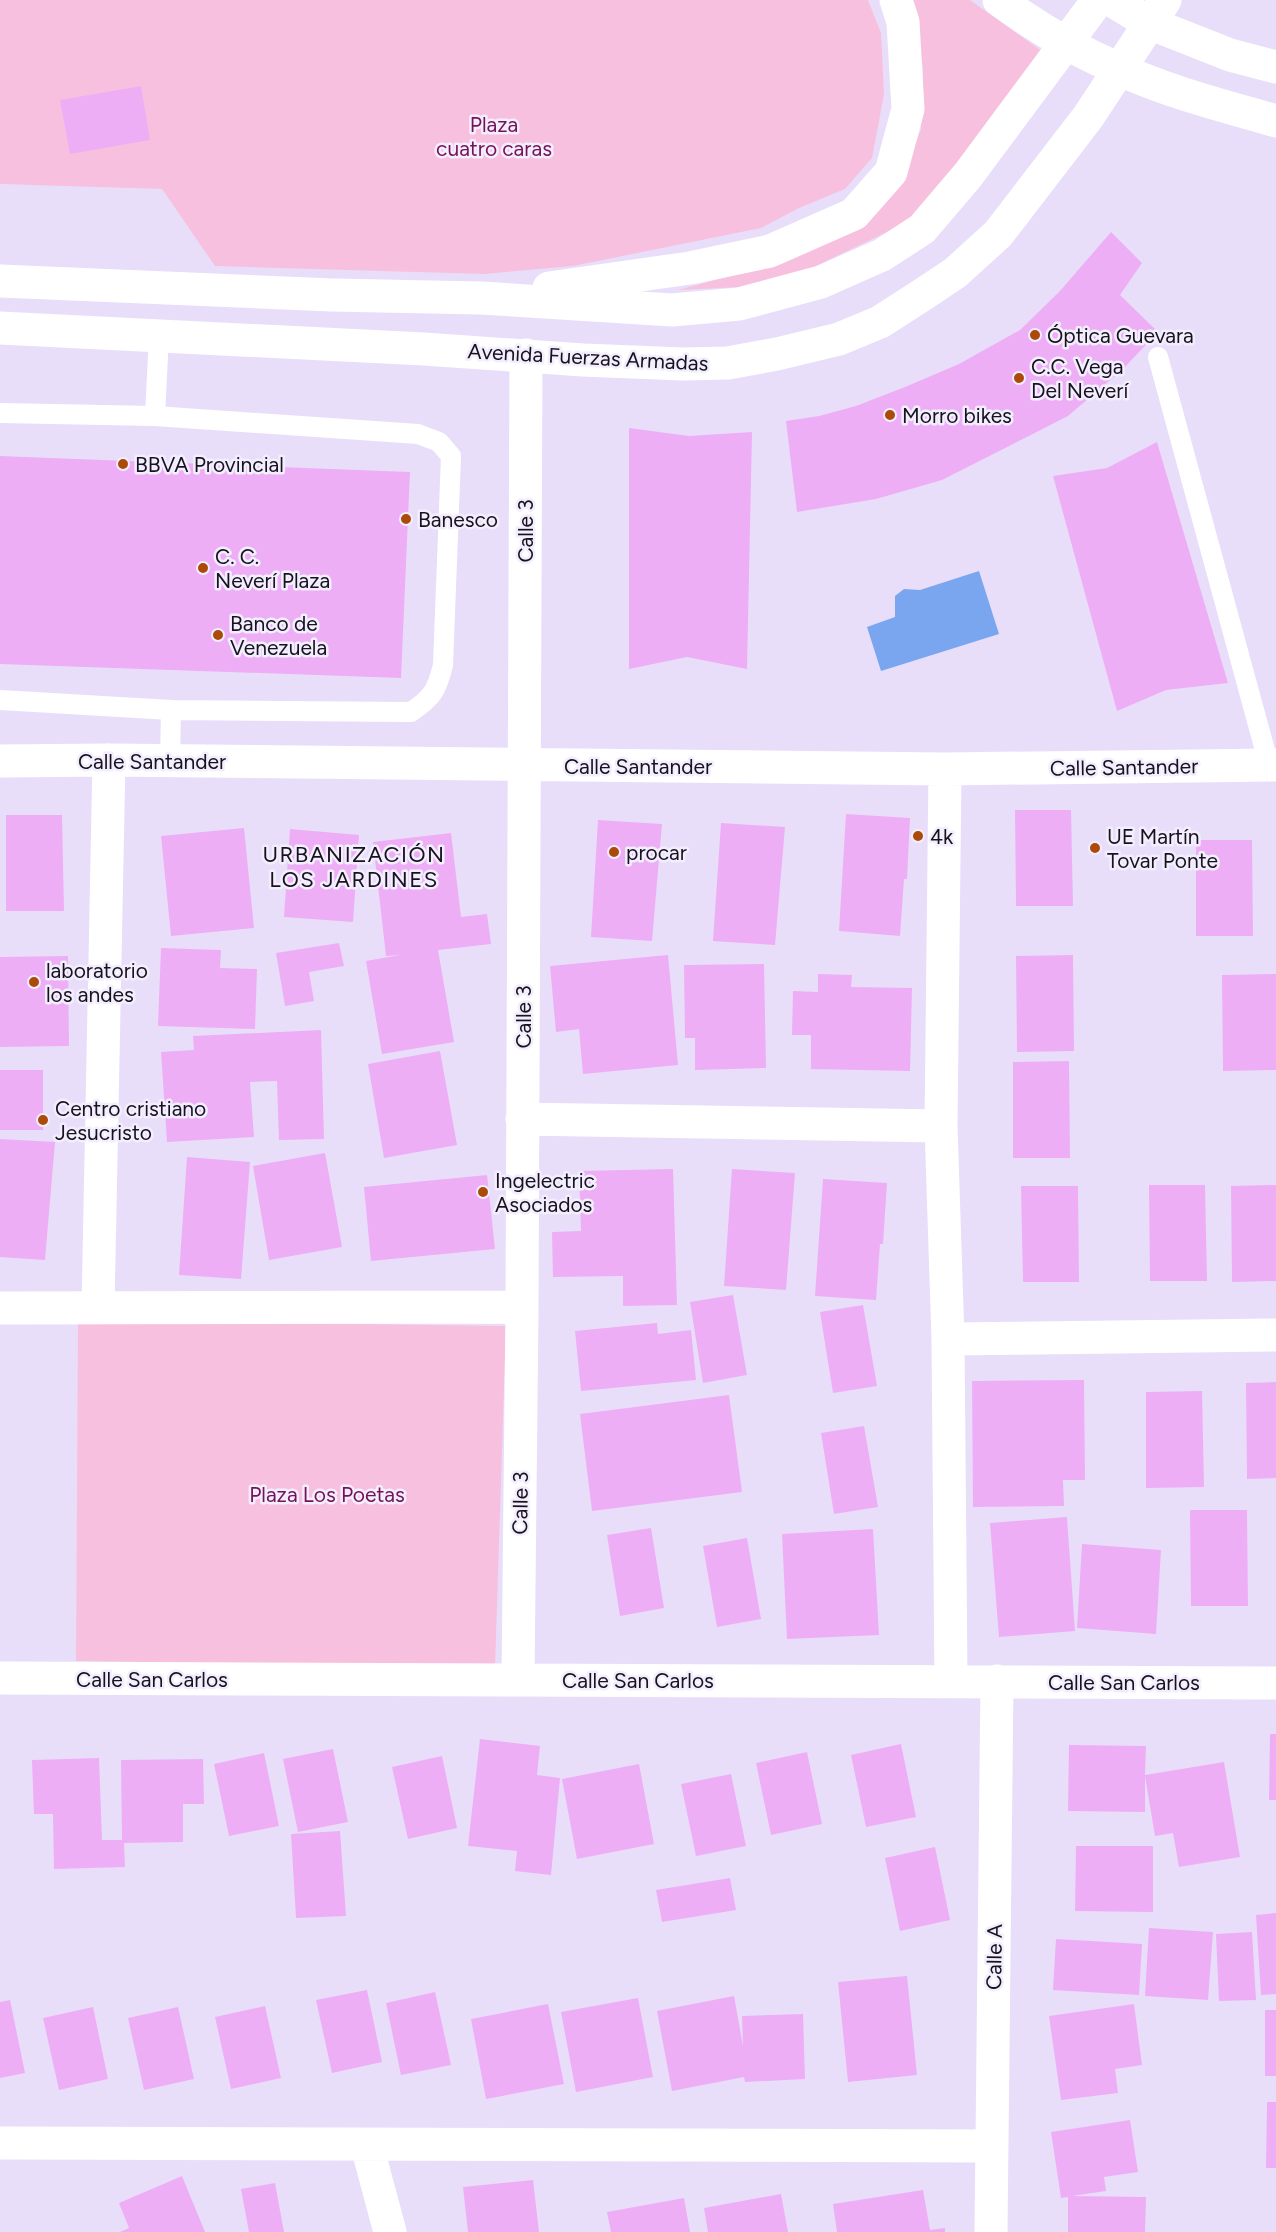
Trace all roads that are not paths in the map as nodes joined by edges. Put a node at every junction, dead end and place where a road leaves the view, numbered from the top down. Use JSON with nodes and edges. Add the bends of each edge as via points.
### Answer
{"nodes":[{"id":1,"x":896,"y":0,"type":"edge"},
{"id":2,"x":999,"y":0,"type":"edge"},
{"id":3,"x":1098,"y":0,"type":"edge"},
{"id":4,"x":1111,"y":0,"type":"edge"},
{"id":5,"x":1157,"y":12,"type":"edge"},
{"id":6,"x":1068,"y":42,"type":"junction"},
{"id":7,"x":1276,"y":68,"type":"edge"},
{"id":8,"x":1119,"y":70,"type":"junction"},
{"id":9,"x":1276,"y":121,"type":"edge"},
{"id":10,"x":0,"y":281,"type":"edge"},
{"id":11,"x":481,"y":298,"type":"junction"},
{"id":12,"x":0,"y":327,"type":"edge"},
{"id":13,"x":159,"y":335,"type":"junction"},
{"id":14,"x":526,"y":356,"type":"junction"},
{"id":15,"x":1158,"y":357,"type":"dead end"},
{"id":16,"x":0,"y":413,"type":"edge"},
{"id":17,"x":155,"y":417,"type":"junction"},
{"id":18,"x":0,"y":700,"type":"edge"},
{"id":19,"x":171,"y":710,"type":"junction"},
{"id":20,"x":109,"y":760,"type":"junction"},
{"id":21,"x":0,"y":761,"type":"edge"},
{"id":22,"x":170,"y":761,"type":"junction"},
{"id":23,"x":525,"y":765,"type":"junction"},
{"id":24,"x":1273,"y":765,"type":"edge"},
{"id":25,"x":945,"y":769,"type":"junction"},
{"id":26,"x":522,"y":1119,"type":"junction"},
{"id":27,"x":940,"y":1126,"type":"junction"},
{"id":28,"x":98,"y":1307,"type":"junction"},
{"id":29,"x":522,"y":1307,"type":"junction"},
{"id":30,"x":0,"y":1308,"type":"edge"},
{"id":31,"x":1276,"y":1335,"type":"edge"},
{"id":32,"x":948,"y":1339,"type":"junction"},
{"id":33,"x":0,"y":1678,"type":"edge"},
{"id":34,"x":518,"y":1680,"type":"junction"},
{"id":35,"x":951,"y":1681,"type":"junction"},
{"id":36,"x":997,"y":1681,"type":"junction"},
{"id":37,"x":1276,"y":1683,"type":"edge"},
{"id":38,"x":0,"y":2144,"type":"edge"},
{"id":39,"x":367,"y":2145,"type":"junction"},
{"id":40,"x":992,"y":2146,"type":"junction"},
{"id":41,"x":390,"y":2232,"type":"edge"},
{"id":42,"x":991,"y":2232,"type":"edge"}],
"edges":[{"from":1,"to":11,"type":"street","via":[[903,22],[908,109],[891,172],[854,214],[770,251],[690,268]]},
{"from":2,"to":6,"type":"street"},
{"from":3,"to":6,"type":"street"},
{"from":4,"to":5,"type":"street"},
{"from":5,"to":7,"type":"street","via":[[1230,55]]},
{"from":5,"to":8,"type":"street","name":"Avenida Fuerzas Armadas"},
{"from":6,"to":8,"type":"street"},
{"from":6,"to":11,"type":"street","via":[[968,175],[922,229],[882,255],[821,282],[739,304],[672,310]]},
{"from":8,"to":9,"type":"street"},
{"from":8,"to":14,"type":"street","name":"Avenida Fuerzas Armadas","via":[[998,234],[955,273],[880,322],[839,339],[728,363],[638,363]]},
{"from":10,"to":11,"type":"street"},
{"from":12,"to":13,"type":"street","name":"Avenida Fuerzas Armadas"},
{"from":13,"to":14,"type":"street","name":"Avenida Fuerzas Armadas"},
{"from":13,"to":17,"type":"lane"},
{"from":14,"to":23,"type":"street","name":"Calle 3"},
{"from":15,"to":24,"type":"lane"},
{"from":16,"to":17,"type":"lane"},
{"from":17,"to":19,"type":"lane","via":[[418,434],[439,442],[451,456],[443,665],[438,688],[427,701],[411,712]]},
{"from":18,"to":19,"type":"lane"},
{"from":19,"to":22,"type":"lane"},
{"from":20,"to":21,"type":"street","name":"Calle Santander"},
{"from":20,"to":22,"type":"street","name":"Calle Santander"},
{"from":20,"to":28,"type":"street"},
{"from":22,"to":23,"type":"street","name":"Calle Santander"},
{"from":23,"to":25,"type":"street","name":"Calle Santander"},
{"from":23,"to":26,"type":"street","name":"Calle 3"},
{"from":24,"to":25,"type":"street","name":"Calle Santander"},
{"from":25,"to":27,"type":"street"},
{"from":26,"to":27,"type":"street"},
{"from":26,"to":29,"type":"street","name":"Calle 3"},
{"from":27,"to":32,"type":"street"},
{"from":28,"to":29,"type":"street"},
{"from":28,"to":30,"type":"street"},
{"from":29,"to":34,"type":"street","name":"Calle 3"},
{"from":31,"to":32,"type":"street"},
{"from":32,"to":35,"type":"street"},
{"from":33,"to":34,"type":"street","name":"Calle San Carlos"},
{"from":34,"to":35,"type":"street","name":"Calle San Carlos"},
{"from":35,"to":36,"type":"street","name":"Calle San Carlos"},
{"from":36,"to":37,"type":"street","name":"Calle San Carlos"},
{"from":36,"to":40,"type":"street","name":"Calle A"},
{"from":38,"to":39,"type":"street"},
{"from":39,"to":40,"type":"street"},
{"from":39,"to":41,"type":"street"},
{"from":40,"to":42,"type":"street","name":"Calle A"}]}
